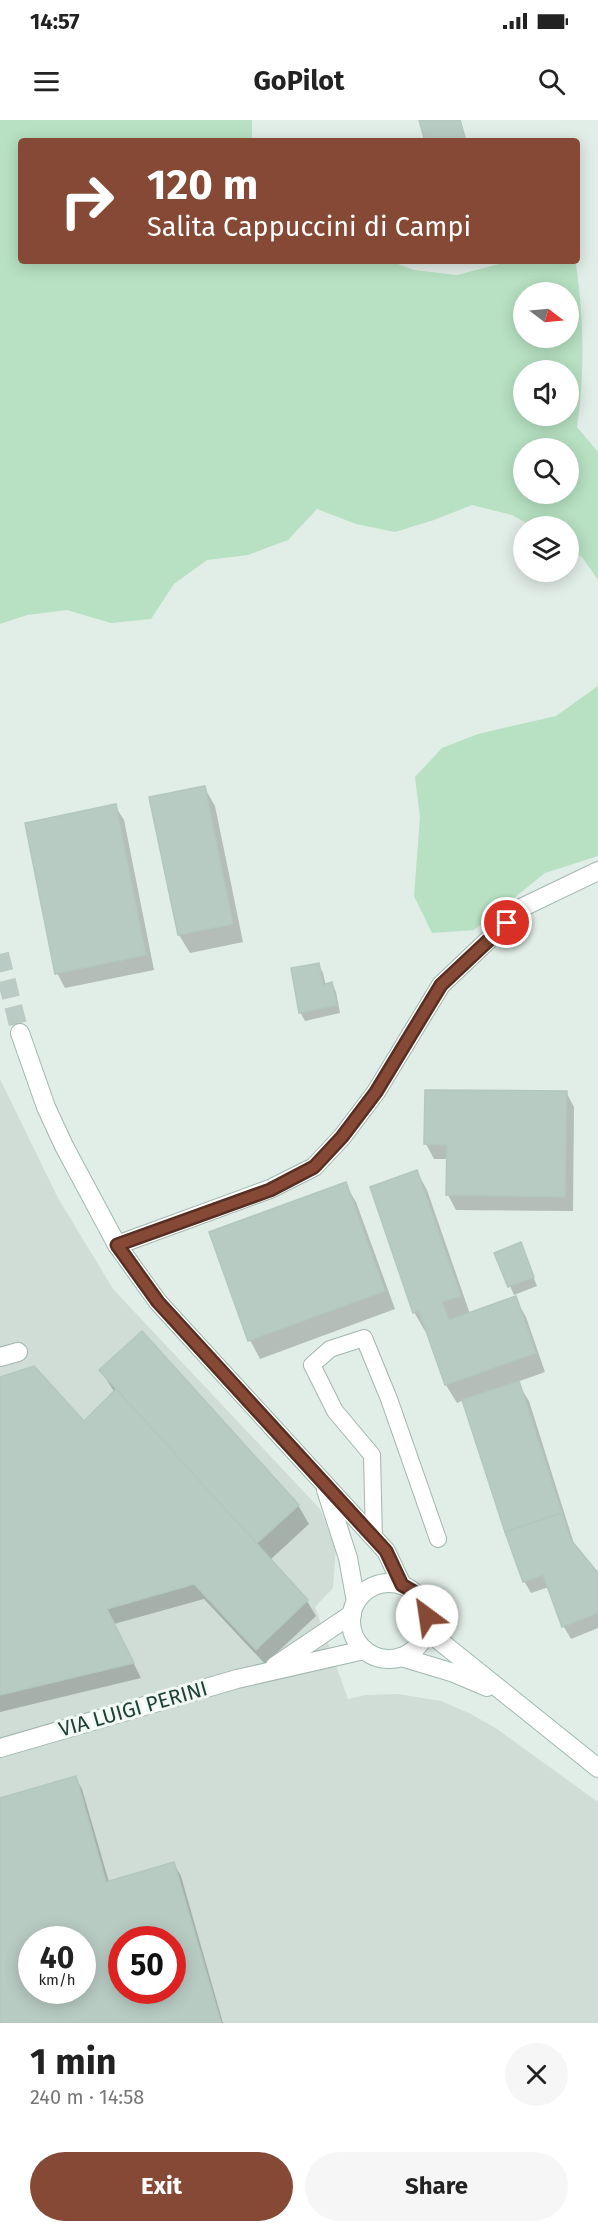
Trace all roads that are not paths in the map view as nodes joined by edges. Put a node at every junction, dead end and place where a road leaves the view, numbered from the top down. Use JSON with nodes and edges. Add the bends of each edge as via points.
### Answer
{"nodes":[{"id":1,"x":598,"y":871,"type":"edge"},
{"id":2,"x":20,"y":1033,"type":"tunnel mouth"},
{"id":3,"x":117,"y":1245,"type":"junction"},
{"id":4,"x":324,"y":1485,"type":"junction"},
{"id":5,"x":374,"y":1538,"type":"junction"},
{"id":6,"x":438,"y":1539,"type":"dead end"},
{"id":7,"x":402,"y":1585,"type":"junction"},
{"id":8,"x":354,"y":1608,"type":"junction"},
{"id":9,"x":426,"y":1630,"type":"junction"},
{"id":10,"x":364,"y":1650,"type":"junction"},
{"id":11,"x":401,"y":1657,"type":"junction"},
{"id":12,"x":266,"y":1672,"type":"junction"},
{"id":13,"x":508,"y":1697,"type":"junction"},
{"id":14,"x":0,"y":1748,"type":"edge"},
{"id":15,"x":598,"y":1768,"type":"edge"}],
"edges":[{"from":1,"to":3,"type":"main road","via":[[523,907],[441,985],[376,1092],[314,1167],[270,1190]]},
{"from":2,"to":3,"type":"main road","via":[[46,1107]]},
{"from":3,"to":4,"type":"main road","via":[[158,1302]]},
{"from":4,"to":5,"type":"main road"},
{"from":4,"to":8,"type":"main road","via":[[348,1558]]},
{"from":5,"to":6,"type":"lane","via":[[372,1455],[335,1411],[312,1365],[330,1349],[364,1338]]},
{"from":5,"to":7,"type":"main road","via":[[386,1551]]},
{"from":7,"to":8,"type":"main road","via":[[376,1585],[364,1592]]},
{"from":7,"to":9,"type":"main road","via":[[423,1603]]},
{"from":8,"to":10,"type":"main road","via":[[351,1627]]},
{"from":8,"to":12,"type":"main road","name":"VIA LUIGI PERINI"},
{"from":9,"to":11,"type":"main road","via":[[421,1642]]},
{"from":9,"to":13,"type":"main road"},
{"from":10,"to":11,"type":"main road","via":[[388,1659]]},
{"from":10,"to":12,"type":"main road","name":"VIA LUIGI PERINI"},
{"from":11,"to":13,"type":"main road","via":[[454,1673]]},
{"from":12,"to":14,"type":"main road","name":"VIA LUIGI PERINI"},
{"from":13,"to":15,"type":"main road"}]}
